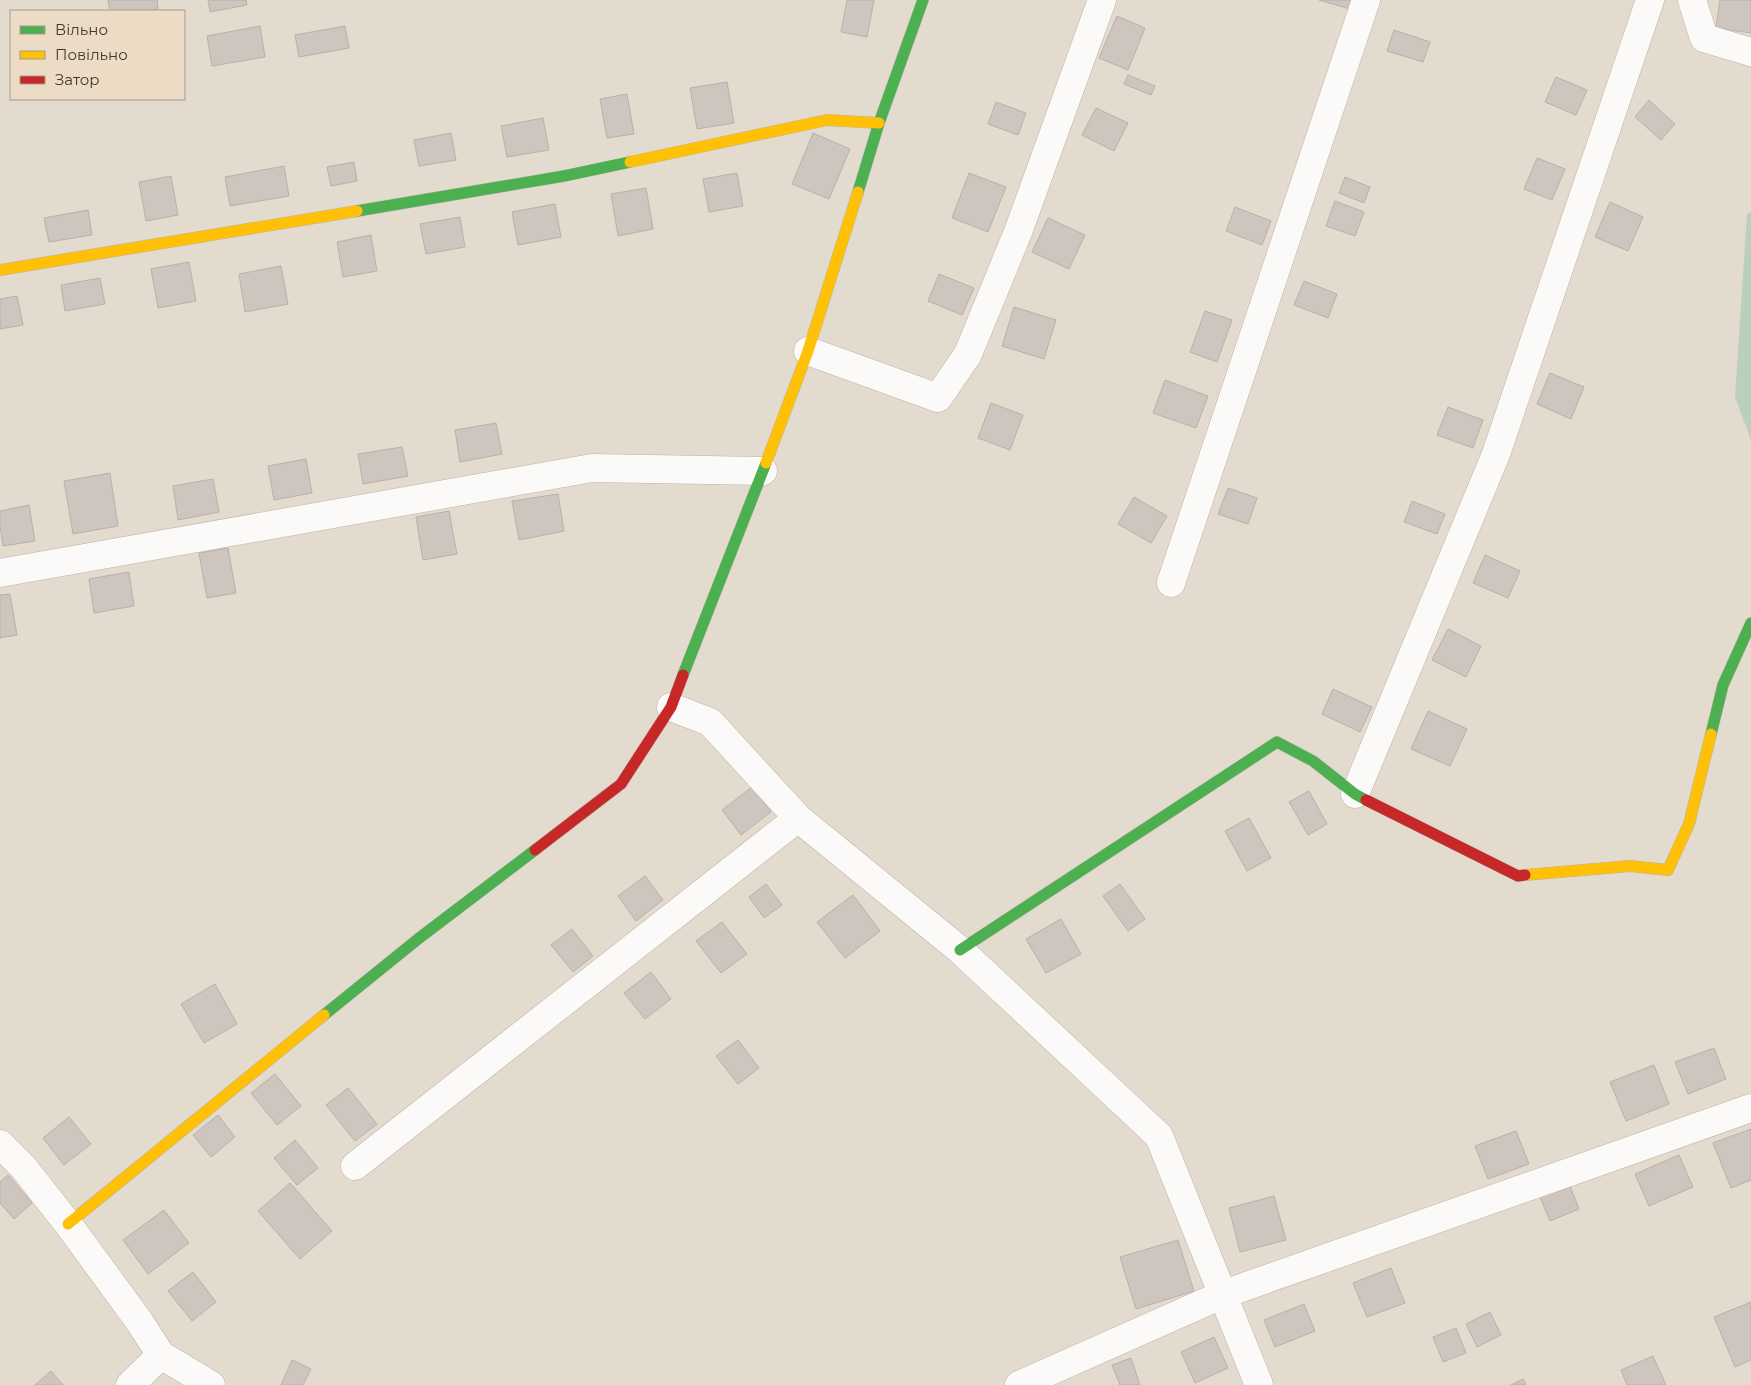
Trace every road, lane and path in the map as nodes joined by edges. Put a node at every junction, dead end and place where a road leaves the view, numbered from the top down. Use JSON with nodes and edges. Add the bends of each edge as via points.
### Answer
{"nodes":[{"id":1,"x":923,"y":0,"type":"edge"},
{"id":2,"x":1102,"y":0,"type":"edge"},
{"id":3,"x":1366,"y":0,"type":"edge"},
{"id":4,"x":1650,"y":0,"type":"edge"},
{"id":5,"x":1692,"y":0,"type":"edge"},
{"id":6,"x":1751,"y":52,"type":"edge"},
{"id":7,"x":879,"y":123,"type":"junction"},
{"id":8,"x":0,"y":270,"type":"edge"},
{"id":9,"x":808,"y":351,"type":"junction"},
{"id":10,"x":763,"y":471,"type":"junction"},
{"id":11,"x":0,"y":573,"type":"edge"},
{"id":12,"x":1171,"y":582,"type":"dead end"},
{"id":13,"x":1751,"y":623,"type":"edge"},
{"id":14,"x":671,"y":707,"type":"junction"},
{"id":15,"x":1355,"y":794,"type":"junction"},
{"id":16,"x":798,"y":818,"type":"junction"},
{"id":17,"x":960,"y":950,"type":"junction"},
{"id":18,"x":1751,"y":1108,"type":"edge"},
{"id":19,"x":0,"y":1144,"type":"edge"},
{"id":20,"x":354,"y":1166,"type":"dead end"},
{"id":21,"x":68,"y":1224,"type":"junction"},
{"id":22,"x":1224,"y":1294,"type":"junction"},
{"id":23,"x":161,"y":1355,"type":"junction"},
{"id":24,"x":130,"y":1385,"type":"edge"},
{"id":25,"x":211,"y":1385,"type":"edge"},
{"id":26,"x":1019,"y":1385,"type":"edge"},
{"id":27,"x":1259,"y":1385,"type":"edge"}],
"edges":[{"from":1,"to":7,"type":"street"},
{"from":2,"to":9,"type":"street","via":[[1018,232],[968,354],[938,398]]},
{"from":3,"to":12,"type":"street"},
{"from":4,"to":15,"type":"street","via":[[1496,454]]},
{"from":5,"to":6,"type":"street","via":[[1704,38]]},
{"from":7,"to":8,"type":"street","via":[[827,120],[564,176]]},
{"from":7,"to":9,"type":"street"},
{"from":9,"to":10,"type":"street"},
{"from":10,"to":11,"type":"street","via":[[592,468]]},
{"from":10,"to":14,"type":"street"},
{"from":13,"to":15,"type":"street","via":[[1723,685],[1689,824],[1668,870],[1630,866],[1518,876]]},
{"from":14,"to":16,"type":"street","via":[[710,722]]},
{"from":14,"to":21,"type":"street","via":[[621,784],[418,939]]},
{"from":15,"to":17,"type":"street","via":[[1313,761],[1276,742]]},
{"from":16,"to":17,"type":"street"},
{"from":16,"to":20,"type":"street"},
{"from":17,"to":22,"type":"street","via":[[1159,1136]]},
{"from":18,"to":22,"type":"street"},
{"from":19,"to":21,"type":"street","via":[[24,1168]]},
{"from":21,"to":23,"type":"street"},
{"from":22,"to":26,"type":"street"},
{"from":22,"to":27,"type":"street"},
{"from":23,"to":24,"type":"street"},
{"from":23,"to":25,"type":"street"}]}
